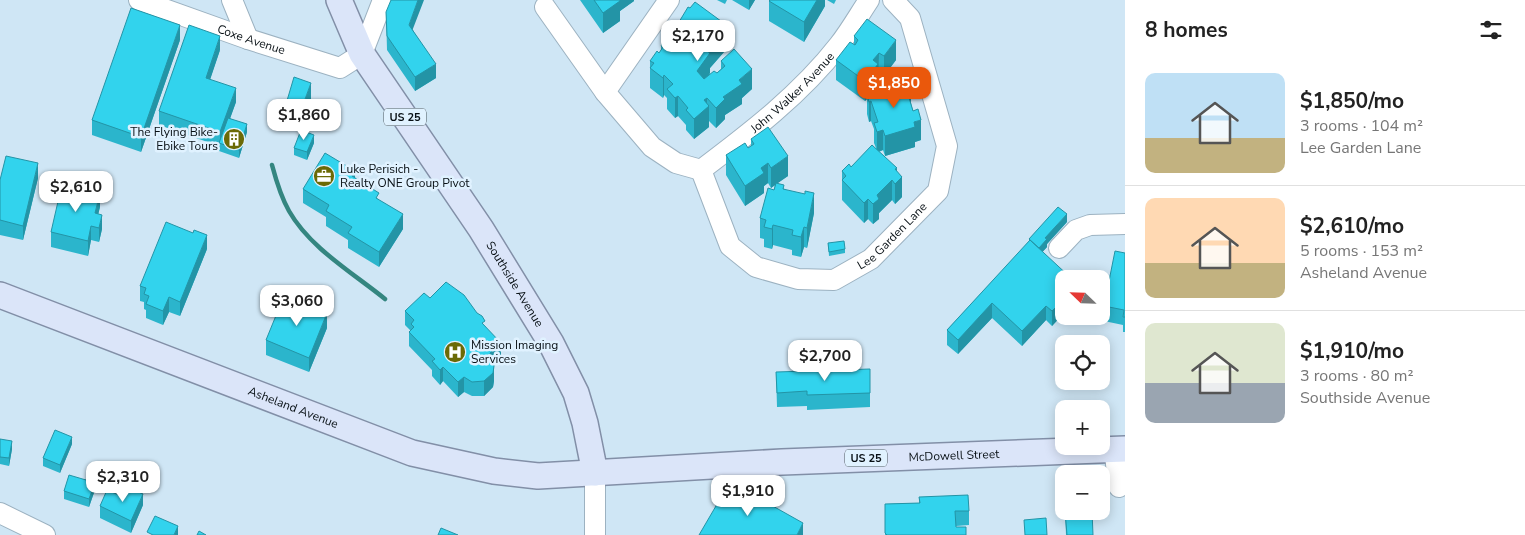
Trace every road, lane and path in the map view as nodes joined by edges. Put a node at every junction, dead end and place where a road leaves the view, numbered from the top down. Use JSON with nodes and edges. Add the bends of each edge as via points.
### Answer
{"nodes":[{"id":1,"x":139,"y":0,"type":"edge"},
{"id":2,"x":232,"y":0,"type":"edge"},
{"id":3,"x":339,"y":0,"type":"edge"},
{"id":4,"x":382,"y":0,"type":"edge"},
{"id":5,"x":669,"y":0,"type":"edge"},
{"id":6,"x":869,"y":0,"type":"edge"},
{"id":7,"x":893,"y":0,"type":"edge"},
{"id":8,"x":545,"y":7,"type":"dead end"},
{"id":9,"x":248,"y":39,"type":"junction"},
{"id":10,"x":362,"y":54,"type":"junction"},
{"id":11,"x":605,"y":92,"type":"junction"},
{"id":12,"x":701,"y":170,"type":"junction"},
{"id":13,"x":1125,"y":224,"type":"edge"},
{"id":14,"x":1059,"y":248,"type":"dead end"},
{"id":15,"x":0,"y":295,"type":"edge"},
{"id":16,"x":1120,"y":449,"type":"edge"},
{"id":17,"x":594,"y":473,"type":"junction"},
{"id":18,"x":1119,"y":488,"type":"dead end"},
{"id":19,"x":0,"y":513,"type":"edge"},
{"id":20,"x":45,"y":535,"type":"edge"},
{"id":21,"x":595,"y":535,"type":"edge"}],
"edges":[{"from":1,"to":9,"type":"street","name":"Coxe Avenue"},
{"from":2,"to":9,"type":"street"},
{"from":3,"to":10,"type":"main road","name":"Southside Avenue","number":"US 25"},
{"from":4,"to":10,"type":"street"},
{"from":5,"to":11,"type":"street"},
{"from":6,"to":12,"type":"street","name":"John Walker Avenue","via":[[839,45],[801,87],[752,132]]},
{"from":7,"to":12,"type":"street","name":"Lee Garden Lane","via":[[910,18],[947,146],[938,191],[872,259],[834,280],[798,279],[756,267],[730,246]]},
{"from":8,"to":11,"type":"street"},
{"from":9,"to":10,"type":"street","name":"Coxe Avenue","via":[[340,68]]},
{"from":10,"to":17,"type":"main road","name":"Southside Avenue","number":"US 25","via":[[481,229],[550,343],[576,393]]},
{"from":11,"to":12,"type":"street","via":[[652,146],[676,163]]},
{"from":13,"to":14,"type":"street","via":[[1090,225],[1076,230]]},
{"from":15,"to":17,"type":"main road","name":"Asheland Avenue","via":[[412,453],[514,474]]},
{"from":16,"to":17,"type":"main road","name":"McDowell Street","number":"US 25"},
{"from":16,"to":18,"type":"street"},
{"from":17,"to":21,"type":"street"},
{"from":19,"to":20,"type":"street"}]}
